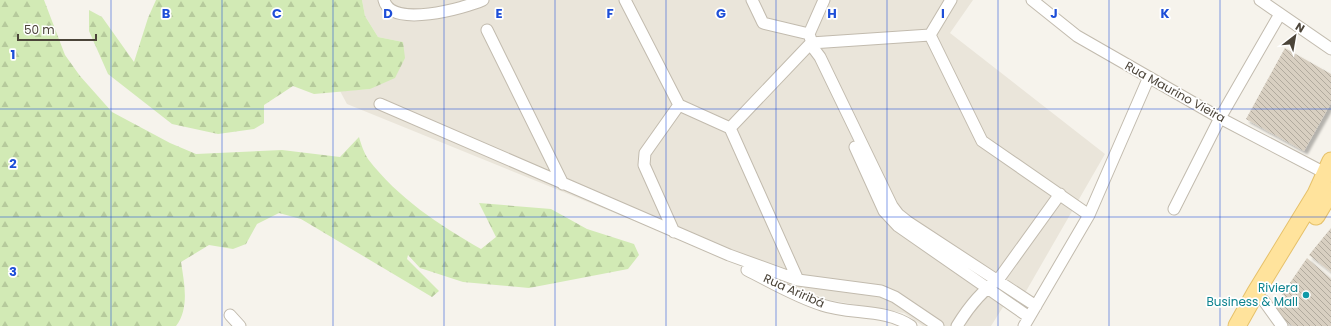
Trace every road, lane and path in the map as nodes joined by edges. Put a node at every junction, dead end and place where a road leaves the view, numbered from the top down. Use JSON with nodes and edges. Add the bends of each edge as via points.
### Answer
{"nodes":[{"id":1,"x":384,"y":0,"type":"edge"},
{"id":2,"x":483,"y":0,"type":"edge"},
{"id":3,"x":625,"y":0,"type":"edge"},
{"id":4,"x":752,"y":0,"type":"edge"},
{"id":5,"x":824,"y":0,"type":"edge"},
{"id":6,"x":950,"y":0,"type":"edge"},
{"id":7,"x":1032,"y":0,"type":"edge"},
{"id":8,"x":1260,"y":0,"type":"edge"},
{"id":9,"x":1280,"y":14,"type":"junction"},
{"id":10,"x":487,"y":30,"type":"dead end"},
{"id":11,"x":930,"y":35,"type":"junction"},
{"id":12,"x":811,"y":42,"type":"junction"},
{"id":13,"x":1331,"y":49,"type":"edge"},
{"id":14,"x":1149,"y":77,"type":"junction"},
{"id":15,"x":380,"y":104,"type":"dead end"},
{"id":16,"x":679,"y":105,"type":"junction"},
{"id":17,"x":1220,"y":118,"type":"junction"},
{"id":18,"x":730,"y":128,"type":"junction"},
{"id":19,"x":1328,"y":167,"type":"edge"},
{"id":20,"x":563,"y":184,"type":"junction"},
{"id":21,"x":1331,"y":191,"type":"edge"},
{"id":22,"x":1060,"y":194,"type":"junction"},
{"id":23,"x":1174,"y":209,"type":"dead end"},
{"id":24,"x":1090,"y":215,"type":"junction"},
{"id":25,"x":674,"y":232,"type":"junction"},
{"id":26,"x":747,"y":270,"type":"dead end"},
{"id":27,"x":798,"y":280,"type":"junction"},
{"id":28,"x":998,"y":280,"type":"junction"},
{"id":29,"x":988,"y":287,"type":"junction"},
{"id":30,"x":998,"y":296,"type":"junction"},
{"id":31,"x":1264,"y":301,"type":"junction"},
{"id":32,"x":970,"y":306,"type":"junction"},
{"id":33,"x":1036,"y":306,"type":"junction"},
{"id":34,"x":230,"y":315,"type":"dead end"},
{"id":35,"x":1027,"y":321,"type":"edge"},
{"id":36,"x":240,"y":326,"type":"edge"},
{"id":37,"x":911,"y":326,"type":"edge"},
{"id":38,"x":938,"y":326,"type":"edge"},
{"id":39,"x":957,"y":326,"type":"edge"},
{"id":40,"x":1237,"y":326,"type":"edge"},
{"id":41,"x":1250,"y":326,"type":"edge"},
{"id":42,"x":1282,"y":326,"type":"edge"}],
"edges":[{"from":1,"to":2,"type":"street","via":[[392,10],[403,14],[432,14]]},
{"from":3,"to":16,"type":"street"},
{"from":4,"to":12,"type":"street","via":[[763,23]]},
{"from":5,"to":12,"type":"street"},
{"from":6,"to":11,"type":"street"},
{"from":7,"to":14,"type":"street","name":"Rua Maurino Vieira","via":[[1077,36]]},
{"from":8,"to":9,"type":"street"},
{"from":9,"to":13,"type":"street"},
{"from":9,"to":17,"type":"street"},
{"from":10,"to":20,"type":"street"},
{"from":11,"to":12,"type":"street"},
{"from":11,"to":22,"type":"street","via":[[982,141]]},
{"from":12,"to":18,"type":"street"},
{"from":12,"to":28,"type":"street","via":[[898,214]]},
{"from":12,"to":29,"type":"street","via":[[815,59],[884,211],[898,226]]},
{"from":14,"to":17,"type":"street","name":"Rua Maurino Vieira"},
{"from":14,"to":24,"type":"street"},
{"from":15,"to":20,"type":"street"},
{"from":16,"to":18,"type":"street"},
{"from":16,"to":25,"type":"street","via":[[643,160]]},
{"from":17,"to":19,"type":"street","name":"Rua Maurino Vieira"},
{"from":17,"to":23,"type":"street"},
{"from":18,"to":27,"type":"street"},
{"from":19,"to":40,"type":"main road","via":[[1316,194]]},
{"from":20,"to":25,"type":"street","via":[[634,212]]},
{"from":21,"to":31,"type":"main road"},
{"from":22,"to":24,"type":"street"},
{"from":22,"to":28,"type":"street"},
{"from":24,"to":33,"type":"street"},
{"from":25,"to":27,"type":"street"},
{"from":26,"to":37,"type":"street","name":"Rua Ariribá","via":[[822,306],[888,315]]},
{"from":27,"to":38,"type":"street","via":[[881,291],[896,296]]},
{"from":28,"to":29,"type":"street"},
{"from":28,"to":33,"type":"street"},
{"from":29,"to":30,"type":"street"},
{"from":29,"to":32,"type":"street"},
{"from":30,"to":32,"type":"street","via":[[980,300]]},
{"from":30,"to":35,"type":"street"},
{"from":31,"to":41,"type":"main road"},
{"from":31,"to":42,"type":"street"},
{"from":32,"to":39,"type":"street"},
{"from":33,"to":35,"type":"street"},
{"from":34,"to":36,"type":"street"}]}
